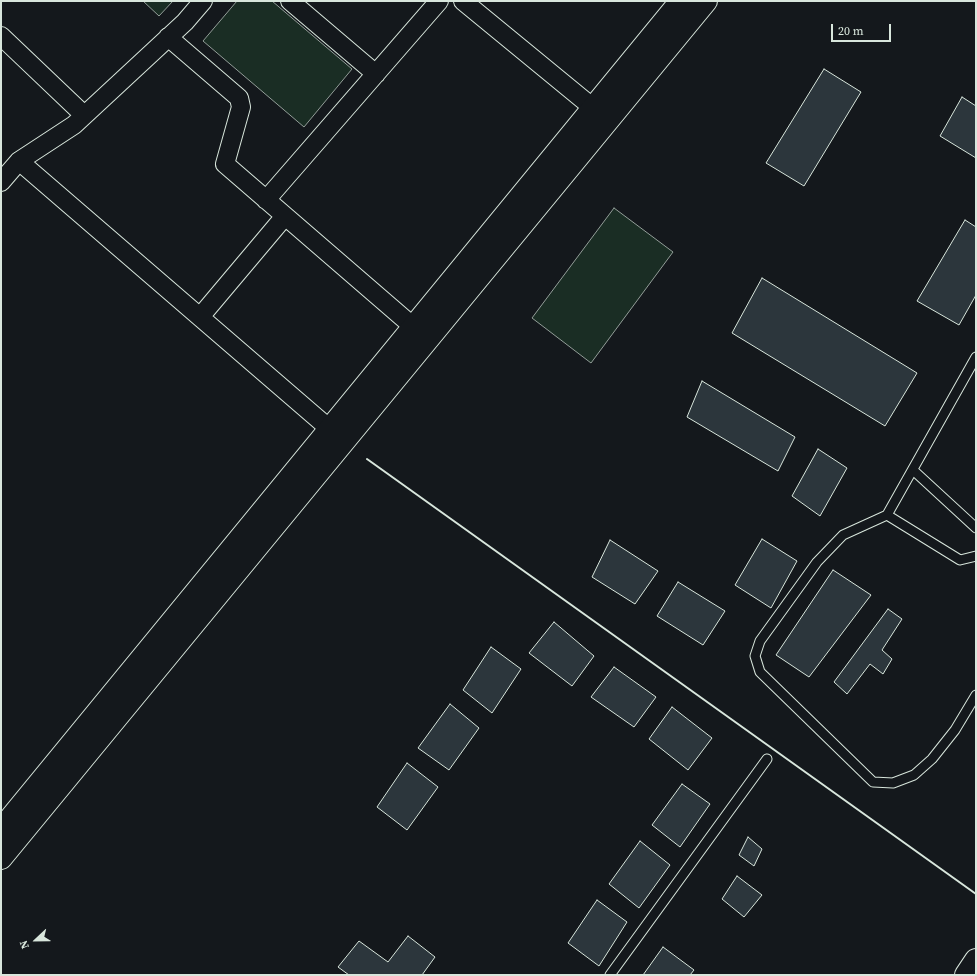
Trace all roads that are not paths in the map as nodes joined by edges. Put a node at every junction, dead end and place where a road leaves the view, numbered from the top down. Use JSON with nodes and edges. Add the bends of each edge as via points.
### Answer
{"nodes":[{"id":1,"x":203,"y":1,"type":"edge"},
{"id":2,"x":290,"y":1,"type":"edge"},
{"id":3,"x":439,"y":1,"type":"edge"},
{"id":4,"x":464,"y":1,"type":"edge"},
{"id":5,"x":694,"y":3,"type":"edge"},
{"id":6,"x":1,"y":36,"type":"edge"},
{"id":7,"x":168,"y":37,"type":"junction"},
{"id":8,"x":376,"y":74,"type":"junction"},
{"id":9,"x":601,"y":114,"type":"junction"},
{"id":10,"x":84,"y":115,"type":"junction"},
{"id":11,"x":8,"y":168,"type":"edge"},
{"id":12,"x":266,"y":200,"type":"junction"},
{"id":13,"x":285,"y":216,"type":"junction"},
{"id":14,"x":200,"y":317,"type":"junction"},
{"id":15,"x":421,"y":333,"type":"junction"},
{"id":16,"x":976,"y":357,"type":"edge"},
{"id":17,"x":337,"y":435,"type":"junction"},
{"id":18,"x":913,"y":470,"type":"junction"},
{"id":19,"x":887,"y":515,"type":"junction"},
{"id":20,"x":976,"y":528,"type":"edge"},
{"id":21,"x":976,"y":556,"type":"edge"},
{"id":22,"x":976,"y":695,"type":"edge"},
{"id":23,"x":767,"y":759,"type":"dead end"},
{"id":24,"x":1,"y":830,"type":"edge"},
{"id":25,"x":1,"y":858,"type":"edge"},
{"id":26,"x":976,"y":960,"type":"edge"},
{"id":27,"x":610,"y":975,"type":"edge"},
{"id":28,"x":966,"y":975,"type":"edge"}],
"edges":[{"from":1,"to":7,"type":"street"},
{"from":2,"to":8,"type":"street"},
{"from":3,"to":8,"type":"street"},
{"from":4,"to":9,"type":"street"},
{"from":5,"to":9,"type":"main road"},
{"from":6,"to":10,"type":"street"},
{"from":7,"to":10,"type":"street"},
{"from":7,"to":12,"type":"street","via":[[239,98],[241,107],[225,164]]},
{"from":8,"to":12,"type":"street"},
{"from":9,"to":15,"type":"main road"},
{"from":10,"to":11,"type":"street","via":[[74,125]]},
{"from":11,"to":14,"type":"street"},
{"from":12,"to":13,"type":"street"},
{"from":13,"to":14,"type":"street"},
{"from":13,"to":15,"type":"street"},
{"from":14,"to":17,"type":"street"},
{"from":15,"to":17,"type":"main road"},
{"from":16,"to":18,"type":"lane"},
{"from":17,"to":24,"type":"main road"},
{"from":17,"to":25,"type":"main road"},
{"from":18,"to":19,"type":"lane"},
{"from":18,"to":20,"type":"lane"},
{"from":19,"to":21,"type":"lane","via":[[960,560]]},
{"from":19,"to":22,"type":"lane","via":[[843,535],[817,562],[760,641],[755,656],[760,672],[873,782],[893,783],[914,775],[932,759],[955,730]]},
{"from":23,"to":27,"type":"lane"},
{"from":26,"to":28,"type":"main road"}]}
